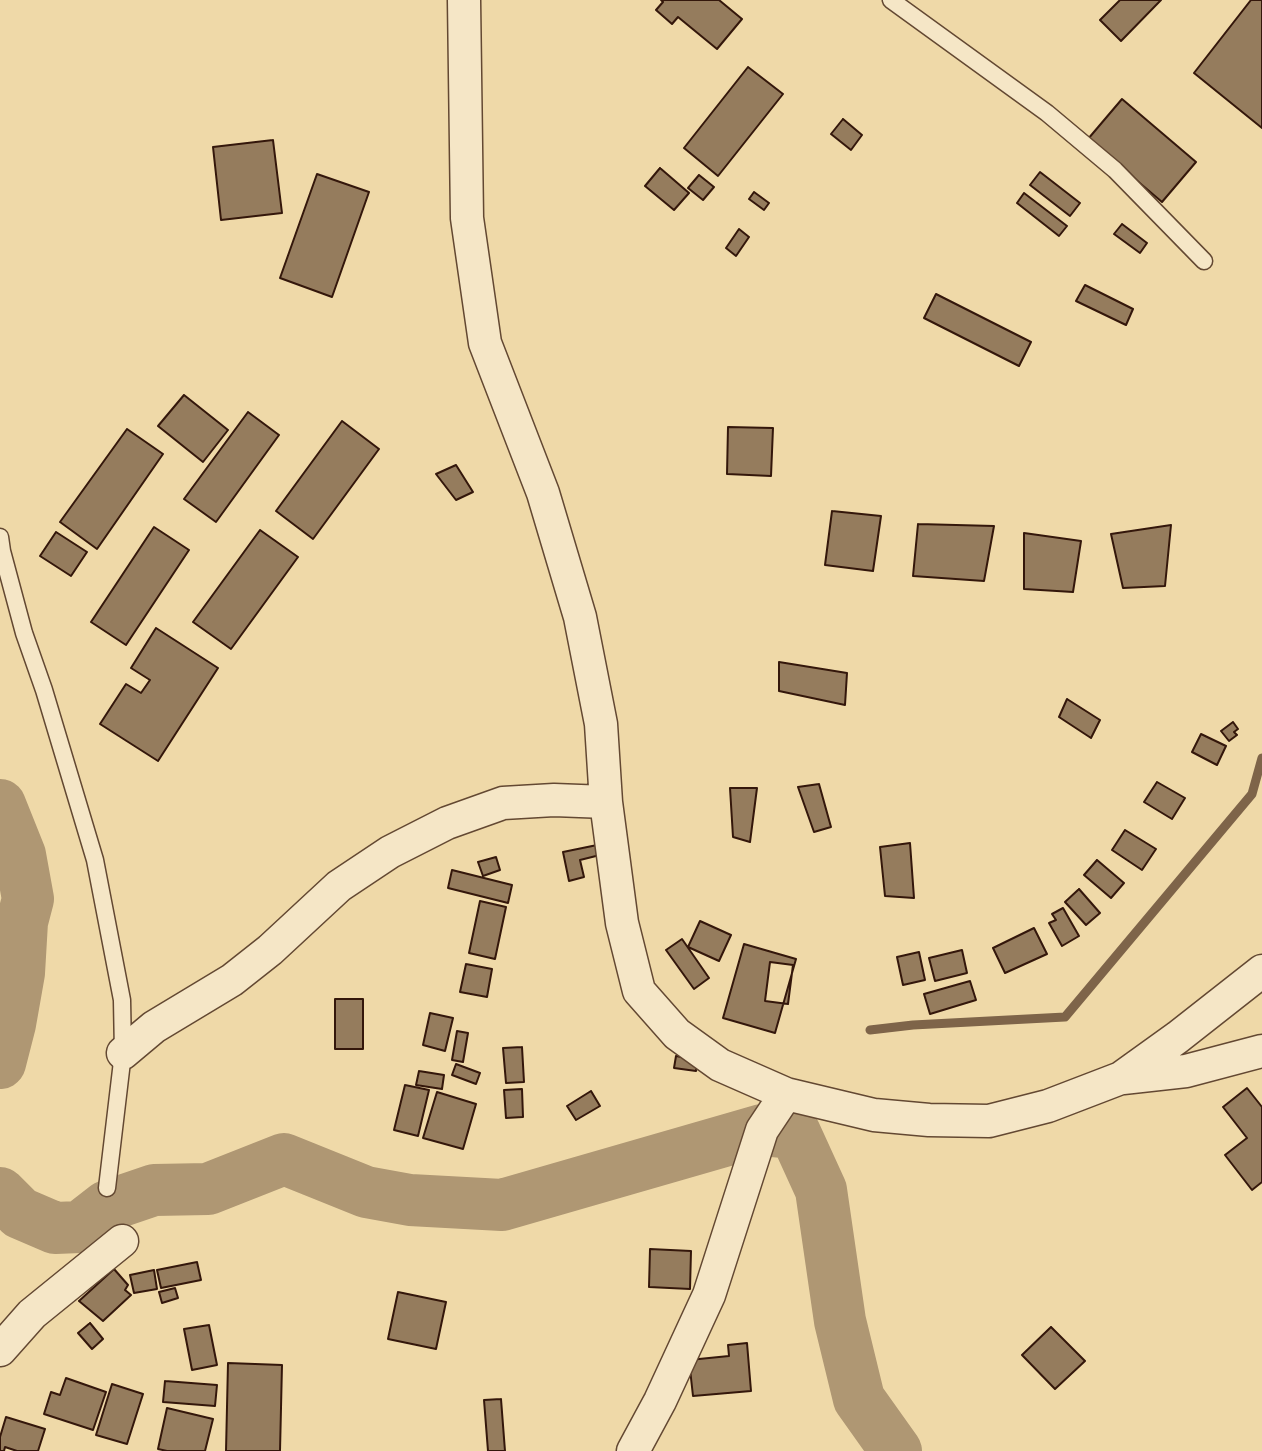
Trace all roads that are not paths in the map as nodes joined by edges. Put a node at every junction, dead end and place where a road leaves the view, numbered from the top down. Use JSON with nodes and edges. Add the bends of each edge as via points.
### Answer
{"nodes":[{"id":1,"x":464,"y":0,"type":"edge"},
{"id":2,"x":891,"y":0,"type":"edge"},
{"id":3,"x":1204,"y":261,"type":"dead end"},
{"id":4,"x":0,"y":537,"type":"edge"},
{"id":5,"x":606,"y":802,"type":"junction"},
{"id":6,"x":1262,"y":971,"type":"edge"},
{"id":7,"x":1262,"y":1051,"type":"edge"},
{"id":8,"x":122,"y":1053,"type":"junction"},
{"id":9,"x":1121,"y":1078,"type":"junction"},
{"id":10,"x":786,"y":1094,"type":"junction"},
{"id":11,"x":107,"y":1188,"type":"dead end"},
{"id":12,"x":121,"y":1241,"type":"dead end"},
{"id":13,"x":0,"y":1349,"type":"edge"},
{"id":14,"x":633,"y":1451,"type":"edge"}],
"edges":[{"from":1,"to":5,"type":"street","via":[[467,218],[485,343],[543,493],[580,617],[601,724]]},
{"from":2,"to":3,"type":"lane","via":[[1047,113],[1115,170]]},
{"from":4,"to":8,"type":"lane","via":[[24,633],[95,860],[122,1000]]},
{"from":5,"to":8,"type":"street","via":[[503,803],[447,823],[390,852],[339,886],[232,980],[153,1027]]},
{"from":5,"to":10,"type":"street","via":[[622,923],[639,991],[677,1034],[720,1065]]},
{"from":6,"to":9,"type":"street"},
{"from":7,"to":9,"type":"street","via":[[1186,1071]]},
{"from":8,"to":11,"type":"lane"},
{"from":9,"to":10,"type":"street","via":[[1048,1106],[989,1121],[874,1115]]},
{"from":10,"to":14,"type":"street","via":[[762,1130],[709,1295]]},
{"from":12,"to":13,"type":"street","via":[[32,1314]]}]}
